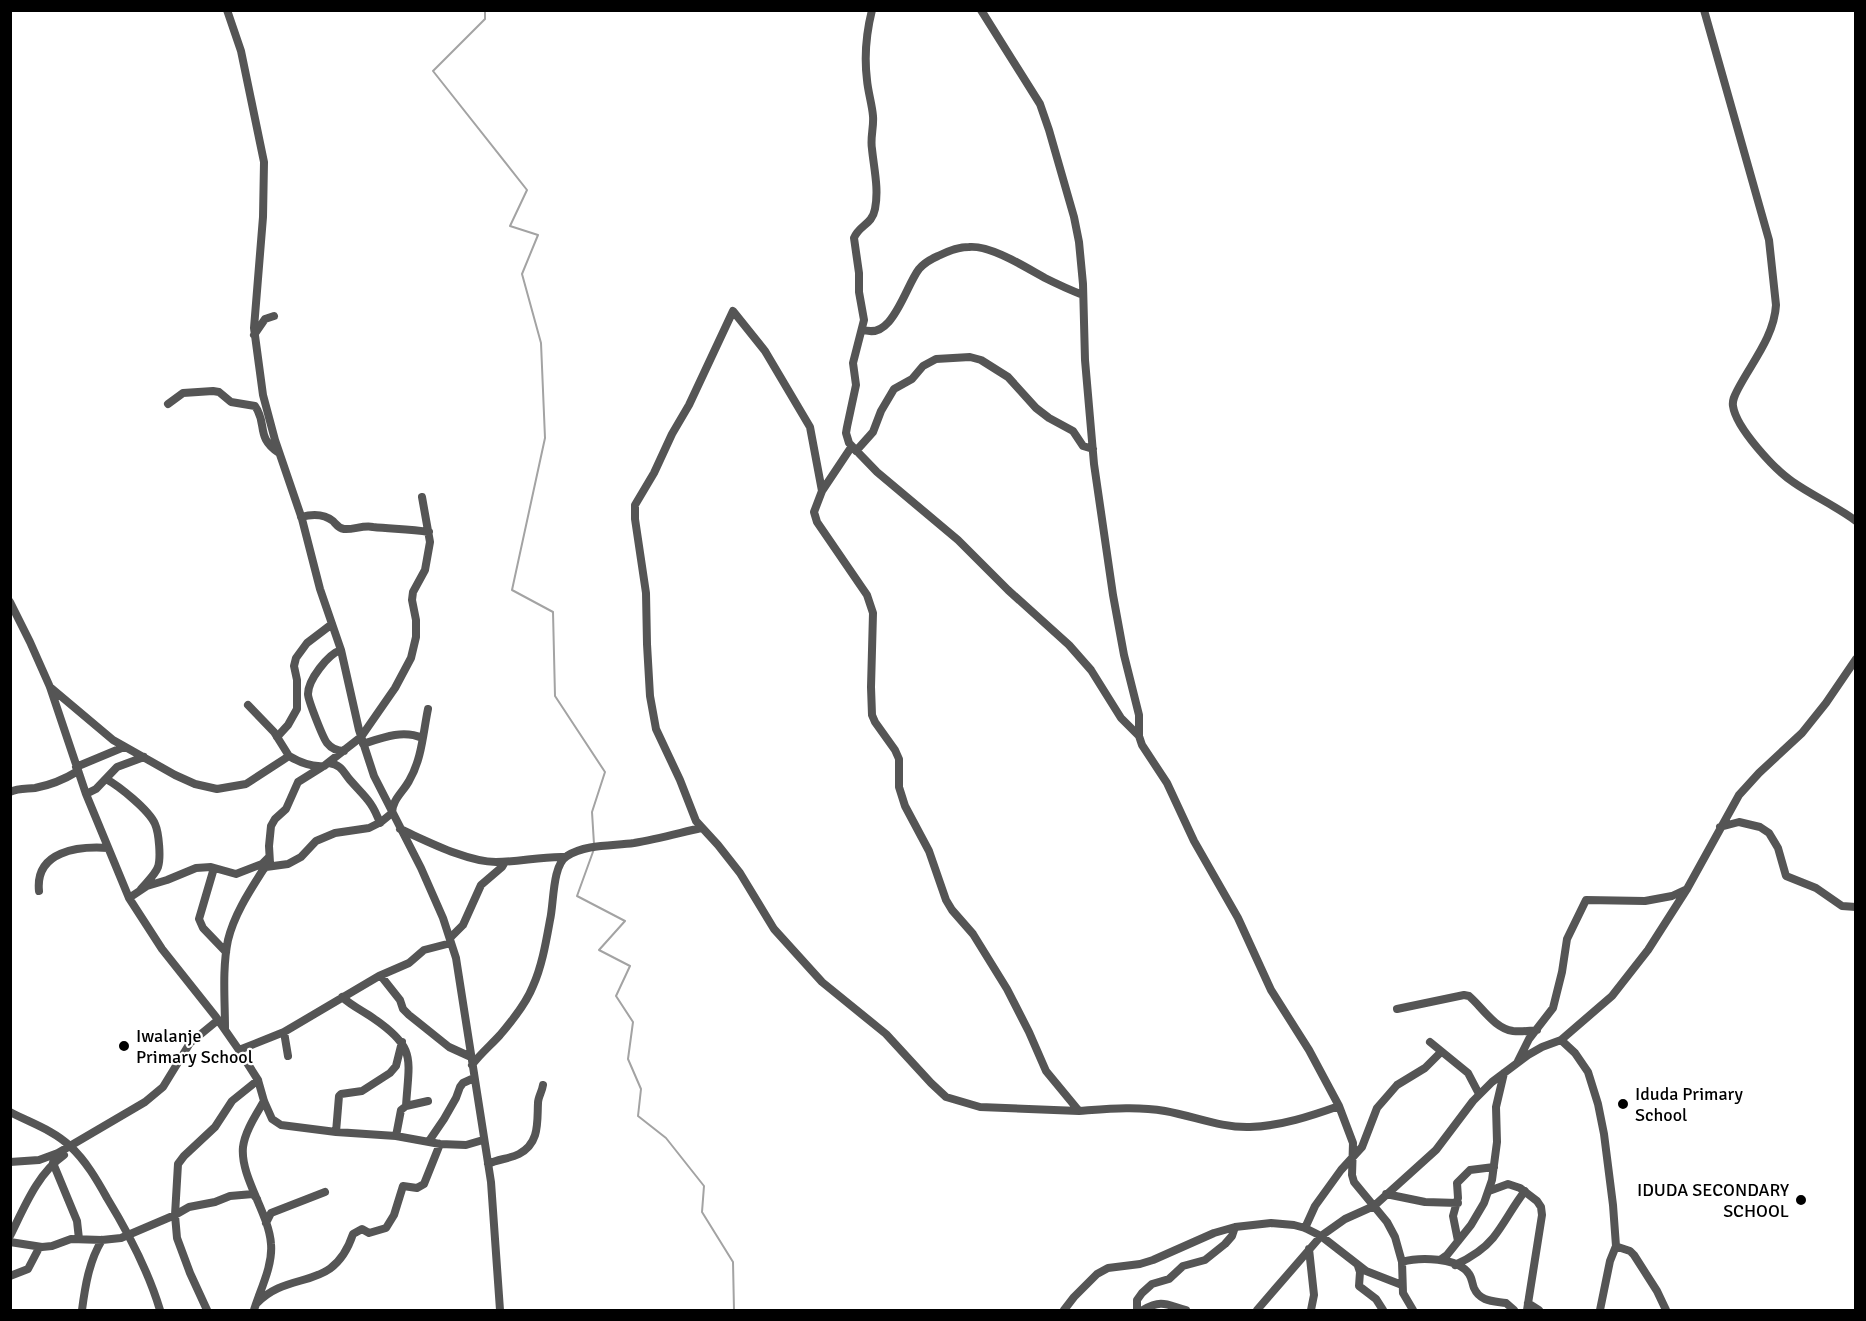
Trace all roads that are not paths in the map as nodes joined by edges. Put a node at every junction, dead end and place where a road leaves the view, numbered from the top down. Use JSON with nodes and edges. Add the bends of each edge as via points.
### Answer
{"nodes":[{"id":1,"x":227,"y":10,"type":"edge"},
{"id":2,"x":872,"y":10,"type":"edge"},
{"id":3,"x":981,"y":10,"type":"edge"},
{"id":4,"x":1704,"y":10,"type":"edge"},
{"id":5,"x":1083,"y":295,"type":"junction"},
{"id":6,"x":274,"y":316,"type":"dead end"},
{"id":7,"x":862,"y":329,"type":"junction"},
{"id":8,"x":254,"y":336,"type":"junction"},
{"id":9,"x":168,"y":404,"type":"dead end"},
{"id":10,"x":854,"y":449,"type":"junction"},
{"id":11,"x":1093,"y":449,"type":"junction"},
{"id":12,"x":280,"y":453,"type":"junction"},
{"id":13,"x":822,"y":491,"type":"junction"},
{"id":14,"x":422,"y":497,"type":"dead end"},
{"id":15,"x":301,"y":517,"type":"junction"},
{"id":16,"x":1856,"y":521,"type":"edge"},
{"id":17,"x":429,"y":532,"type":"junction"},
{"id":18,"x":10,"y":602,"type":"edge"},
{"id":19,"x":332,"y":624,"type":"junction"},
{"id":20,"x":341,"y":650,"type":"junction"},
{"id":21,"x":1856,"y":659,"type":"edge"},
{"id":22,"x":50,"y":687,"type":"junction"},
{"id":23,"x":248,"y":705,"type":"dead end"},
{"id":24,"x":428,"y":709,"type":"dead end"},
{"id":25,"x":1139,"y":736,"type":"junction"},
{"id":26,"x":277,"y":737,"type":"junction"},
{"id":27,"x":422,"y":738,"type":"junction"},
{"id":28,"x":362,"y":740,"type":"junction"},
{"id":29,"x":124,"y":747,"type":"junction"},
{"id":30,"x":344,"y":751,"type":"junction"},
{"id":31,"x":289,"y":756,"type":"junction"},
{"id":32,"x":144,"y":757,"type":"junction"},
{"id":33,"x":326,"y":765,"type":"junction"},
{"id":34,"x":77,"y":769,"type":"junction"},
{"id":35,"x":106,"y":779,"type":"junction"},
{"id":36,"x":10,"y":792,"type":"edge"},
{"id":37,"x":86,"y":794,"type":"junction"},
{"id":38,"x":392,"y":813,"type":"junction"},
{"id":39,"x":380,"y":823,"type":"junction"},
{"id":40,"x":1720,"y":827,"type":"junction"},
{"id":41,"x":701,"y":828,"type":"junction"},
{"id":42,"x":400,"y":829,"type":"junction"},
{"id":43,"x":108,"y":848,"type":"junction"},
{"id":44,"x":565,"y":857,"type":"junction"},
{"id":45,"x":269,"y":862,"type":"junction"},
{"id":46,"x":505,"y":862,"type":"junction"},
{"id":47,"x":214,"y":868,"type":"junction"},
{"id":48,"x":1687,"y":889,"type":"junction"},
{"id":49,"x":140,"y":890,"type":"junction"},
{"id":50,"x":39,"y":891,"type":"dead end"},
{"id":51,"x":129,"y":898,"type":"junction"},
{"id":52,"x":1856,"y":907,"type":"edge"},
{"id":53,"x":451,"y":940,"type":"junction"},
{"id":54,"x":226,"y":952,"type":"junction"},
{"id":55,"x":381,"y":976,"type":"junction"},
{"id":56,"x":342,"y":997,"type":"junction"},
{"id":57,"x":1397,"y":1009,"type":"dead end"},
{"id":58,"x":218,"y":1020,"type":"junction"},
{"id":59,"x":225,"y":1029,"type":"junction"},
{"id":60,"x":1537,"y":1030,"type":"junction"},
{"id":61,"x":284,"y":1032,"type":"junction"},
{"id":62,"x":1561,"y":1040,"type":"junction"},
{"id":63,"x":402,"y":1042,"type":"junction"},
{"id":64,"x":1430,"y":1042,"type":"dead end"},
{"id":65,"x":239,"y":1050,"type":"junction"},
{"id":66,"x":1441,"y":1052,"type":"junction"},
{"id":67,"x":288,"y":1056,"type":"dead end"},
{"id":68,"x":471,"y":1061,"type":"junction"},
{"id":69,"x":1517,"y":1064,"type":"junction"},
{"id":70,"x":1504,"y":1073,"type":"junction"},
{"id":71,"x":474,"y":1078,"type":"junction"},
{"id":72,"x":258,"y":1080,"type":"junction"},
{"id":73,"x":543,"y":1085,"type":"dead end"},
{"id":74,"x":1479,"y":1094,"type":"junction"},
{"id":75,"x":264,"y":1101,"type":"junction"},
{"id":76,"x":428,"y":1101,"type":"dead end"},
{"id":77,"x":406,"y":1106,"type":"junction"},
{"id":78,"x":1339,"y":1106,"type":"junction"},
{"id":79,"x":1078,"y":1111,"type":"junction"},
{"id":80,"x":10,"y":1112,"type":"edge"},
{"id":81,"x":336,"y":1132,"type":"junction"},
{"id":82,"x":396,"y":1136,"type":"junction"},
{"id":83,"x":483,"y":1140,"type":"junction"},
{"id":84,"x":429,"y":1142,"type":"junction"},
{"id":85,"x":440,"y":1144,"type":"junction"},
{"id":86,"x":71,"y":1147,"type":"junction"},
{"id":87,"x":1354,"y":1157,"type":"junction"},
{"id":88,"x":13,"y":1163,"type":"edge"},
{"id":89,"x":53,"y":1163,"type":"junction"},
{"id":90,"x":488,"y":1164,"type":"junction"},
{"id":91,"x":1494,"y":1167,"type":"junction"},
{"id":92,"x":10,"y":1171,"type":"edge"},
{"id":93,"x":1489,"y":1191,"type":"junction"},
{"id":94,"x":1525,"y":1191,"type":"junction"},
{"id":95,"x":325,"y":1192,"type":"dead end"},
{"id":96,"x":1386,"y":1194,"type":"junction"},
{"id":97,"x":257,"y":1199,"type":"junction"},
{"id":98,"x":1458,"y":1203,"type":"junction"},
{"id":99,"x":1374,"y":1206,"type":"junction"},
{"id":100,"x":175,"y":1215,"type":"junction"},
{"id":101,"x":266,"y":1223,"type":"junction"},
{"id":102,"x":1235,"y":1227,"type":"junction"},
{"id":103,"x":1305,"y":1228,"type":"junction"},
{"id":104,"x":130,"y":1235,"type":"junction"},
{"id":105,"x":10,"y":1236,"type":"edge"},
{"id":106,"x":1321,"y":1236,"type":"junction"},
{"id":107,"x":79,"y":1239,"type":"junction"},
{"id":108,"x":102,"y":1240,"type":"junction"},
{"id":109,"x":1458,"y":1241,"type":"junction"},
{"id":110,"x":10,"y":1242,"type":"edge"},
{"id":111,"x":42,"y":1247,"type":"junction"},
{"id":112,"x":1618,"y":1247,"type":"dead end"},
{"id":113,"x":1308,"y":1249,"type":"junction"},
{"id":114,"x":1440,"y":1260,"type":"junction"},
{"id":115,"x":1402,"y":1262,"type":"junction"},
{"id":116,"x":1455,"y":1265,"type":"junction"},
{"id":117,"x":1358,"y":1266,"type":"junction"},
{"id":118,"x":10,"y":1275,"type":"edge"},
{"id":119,"x":1402,"y":1285,"type":"junction"},
{"id":120,"x":255,"y":1307,"type":"edge"},
{"id":121,"x":1527,"y":1307,"type":"edge"},
{"id":122,"x":82,"y":1311,"type":"edge"},
{"id":123,"x":160,"y":1311,"type":"edge"},
{"id":124,"x":207,"y":1311,"type":"edge"},
{"id":125,"x":500,"y":1311,"type":"edge"},
{"id":126,"x":1064,"y":1311,"type":"edge"},
{"id":127,"x":1137,"y":1311,"type":"edge"},
{"id":128,"x":1143,"y":1311,"type":"edge"},
{"id":129,"x":1186,"y":1311,"type":"edge"},
{"id":130,"x":1257,"y":1311,"type":"edge"},
{"id":131,"x":1311,"y":1311,"type":"edge"},
{"id":132,"x":1383,"y":1311,"type":"edge"},
{"id":133,"x":1413,"y":1311,"type":"edge"},
{"id":134,"x":1514,"y":1311,"type":"edge"},
{"id":135,"x":1539,"y":1311,"type":"edge"},
{"id":136,"x":1600,"y":1311,"type":"edge"},
{"id":137,"x":1666,"y":1311,"type":"edge"}],
"edges":[{"from":1,"to":8,"type":"street","via":[[241,51],[265,173]]},
{"from":2,"to":7,"type":"street","via":[[865,52],[873,117],[876,206],[873,217],[854,238],[864,312]]},
{"from":3,"to":5,"type":"street","via":[[1044,114],[1076,225]]},
{"from":4,"to":16,"type":"street","via":[[1769,240],[1776,306],[1768,337],[1733,399],[1735,413],[1777,470]]},
{"from":5,"to":7,"type":"street","via":[[1011,259],[969,247],[926,262],[888,323],[874,332]]},
{"from":5,"to":11,"type":"street"},
{"from":6,"to":8,"type":"street","via":[[265,319]]},
{"from":7,"to":10,"type":"street","via":[[853,363],[856,385],[847,427],[847,437]]},
{"from":8,"to":12,"type":"street","via":[[266,410]]},
{"from":9,"to":12,"type":"street","via":[[183,393],[213,391],[231,402],[255,406],[266,441]]},
{"from":10,"to":11,"type":"street","via":[[871,437],[894,389],[912,380],[923,366],[936,360],[970,357],[1008,377],[1036,408],[1070,429],[1083,446]]},
{"from":10,"to":13,"type":"street","via":[[845,455]]},
{"from":10,"to":25,"type":"street","via":[[1069,645],[1091,670],[1120,717]]},
{"from":11,"to":25,"type":"street","via":[[1113,595],[1139,715]]},
{"from":12,"to":15,"type":"street"},
{"from":13,"to":41,"type":"street","via":[[808,422],[765,351],[733,311],[634,511],[647,602],[654,721]]},
{"from":13,"to":79,"type":"street","via":[[814,512],[817,522],[871,605],[872,715],[895,750],[905,806],[929,851],[946,900],[973,934],[1007,989],[1046,1071]]},
{"from":14,"to":17,"type":"street"},
{"from":15,"to":17,"type":"street","via":[[319,515],[345,529],[372,526]]},
{"from":15,"to":19,"type":"street"},
{"from":17,"to":28,"type":"street","via":[[428,560],[413,592],[416,638],[411,658]]},
{"from":18,"to":22,"type":"street"},
{"from":19,"to":20,"type":"street"},
{"from":19,"to":26,"type":"street","via":[[307,643],[296,658],[297,709]]},
{"from":20,"to":28,"type":"street"},
{"from":20,"to":30,"type":"street","via":[[334,652],[315,674],[308,693],[324,739],[333,748]]},
{"from":21,"to":40,"type":"street","via":[[1802,733],[1739,795]]},
{"from":22,"to":29,"type":"street"},
{"from":22,"to":34,"type":"street"},
{"from":23,"to":26,"type":"street"},
{"from":24,"to":27,"type":"street"},
{"from":25,"to":78,"type":"street","via":[[1238,918],[1273,994]]},
{"from":26,"to":31,"type":"street"},
{"from":27,"to":28,"type":"street","via":[[405,734]]},
{"from":27,"to":38,"type":"street","via":[[418,762],[392,805]]},
{"from":28,"to":30,"type":"street"},
{"from":28,"to":38,"type":"street"},
{"from":29,"to":32,"type":"street"},
{"from":29,"to":34,"type":"street"},
{"from":30,"to":33,"type":"street"},
{"from":31,"to":32,"type":"street","via":[[246,784],[217,789],[195,784]]},
{"from":31,"to":33,"type":"street"},
{"from":32,"to":35,"type":"street","via":[[117,767]]},
{"from":33,"to":39,"type":"street","via":[[342,768],[366,795]]},
{"from":33,"to":45,"type":"street","via":[[298,782],[286,809],[275,819]]},
{"from":34,"to":36,"type":"street","via":[[53,783]]},
{"from":34,"to":37,"type":"street"},
{"from":35,"to":37,"type":"street"},
{"from":35,"to":49,"type":"street","via":[[128,794],[155,824],[158,867]]},
{"from":37,"to":43,"type":"street"},
{"from":38,"to":39,"type":"street"},
{"from":38,"to":42,"type":"street"},
{"from":39,"to":45,"type":"street","via":[[316,841],[301,857],[282,866]]},
{"from":40,"to":48,"type":"street"},
{"from":40,"to":52,"type":"street","via":[[1739,822],[1765,830],[1774,838],[1786,876],[1816,888],[1842,906]]},
{"from":41,"to":44,"type":"street"},
{"from":41,"to":79,"type":"street","via":[[731,862],[792,950],[822,982],[886,1034],[946,1097],[980,1107]]},
{"from":42,"to":46,"type":"street","via":[[468,857]]},
{"from":42,"to":53,"type":"street"},
{"from":43,"to":50,"type":"street","via":[[77,848],[51,860],[40,872]]},
{"from":43,"to":51,"type":"street"},
{"from":44,"to":46,"type":"street"},
{"from":44,"to":68,"type":"street","via":[[558,868],[551,918],[532,989],[500,1035]]},
{"from":45,"to":47,"type":"street","via":[[236,874]]},
{"from":45,"to":54,"type":"street","via":[[242,905]]},
{"from":46,"to":53,"type":"street","via":[[481,885],[463,925]]},
{"from":47,"to":49,"type":"street","via":[[196,868]]},
{"from":47,"to":54,"type":"street","via":[[199,919]]},
{"from":48,"to":60,"type":"street","via":[[1645,901],[1586,900],[1567,939],[1555,1004]]},
{"from":48,"to":62,"type":"street","via":[[1625,982]]},
{"from":49,"to":51,"type":"street"},
{"from":51,"to":58,"type":"street","via":[[162,949]]},
{"from":53,"to":55,"type":"street","via":[[424,950],[409,963]]},
{"from":53,"to":68,"type":"street"},
{"from":54,"to":59,"type":"street"},
{"from":55,"to":56,"type":"street"},
{"from":55,"to":68,"type":"street","via":[[409,1016]]},
{"from":56,"to":61,"type":"street"},
{"from":56,"to":63,"type":"street"},
{"from":57,"to":60,"type":"street","via":[[1464,995],[1507,1030]]},
{"from":58,"to":59,"type":"street"},
{"from":58,"to":86,"type":"street","via":[[185,1049],[158,1092]]},
{"from":59,"to":65,"type":"street"},
{"from":60,"to":69,"type":"street"},
{"from":61,"to":65,"type":"street"},
{"from":61,"to":67,"type":"street"},
{"from":62,"to":69,"type":"street"},
{"from":62,"to":136,"type":"street","via":[[1588,1072],[1604,1134],[1616,1246]]},
{"from":63,"to":77,"type":"street","via":[[409,1059]]},
{"from":63,"to":81,"type":"street","via":[[396,1066],[390,1073],[362,1091],[339,1096]]},
{"from":64,"to":66,"type":"street"},
{"from":65,"to":72,"type":"street"},
{"from":66,"to":74,"type":"street","via":[[1468,1073]]},
{"from":66,"to":87,"type":"street","via":[[1382,1101]]},
{"from":68,"to":71,"type":"street"},
{"from":69,"to":70,"type":"street"},
{"from":70,"to":74,"type":"street"},
{"from":70,"to":91,"type":"street","via":[[1496,1107]]},
{"from":71,"to":83,"type":"street"},
{"from":71,"to":84,"type":"street","via":[[460,1087]]},
{"from":72,"to":75,"type":"street"},
{"from":72,"to":100,"type":"street","via":[[232,1101],[215,1127],[180,1161]]},
{"from":73,"to":90,"type":"street","via":[[532,1142],[518,1155]]},
{"from":74,"to":96,"type":"street","via":[[1436,1150]]},
{"from":75,"to":81,"type":"street","via":[[272,1119],[280,1125]]},
{"from":75,"to":97,"type":"street","via":[[243,1148]]},
{"from":76,"to":77,"type":"street"},
{"from":77,"to":82,"type":"street","via":[[399,1112]]},
{"from":78,"to":79,"type":"street","via":[[1288,1122],[1248,1127],[1155,1109]]},
{"from":78,"to":87,"type":"street","via":[[1350,1131]]},
{"from":80,"to":86,"type":"street","via":[[45,1128]]},
{"from":81,"to":82,"type":"street"},
{"from":82,"to":84,"type":"street"},
{"from":83,"to":85,"type":"street","via":[[466,1145]]},
{"from":83,"to":90,"type":"street"},
{"from":84,"to":85,"type":"street"},
{"from":85,"to":120,"type":"street","via":[[424,1184],[417,1188],[404,1186],[386,1228],[356,1232],[338,1263],[263,1296]]},
{"from":86,"to":88,"type":"street","via":[[39,1160]]},
{"from":86,"to":89,"type":"street"},
{"from":86,"to":104,"type":"street","via":[[89,1168]]},
{"from":87,"to":99,"type":"street","via":[[1354,1182]]},
{"from":87,"to":103,"type":"street","via":[[1316,1206]]},
{"from":88,"to":92,"type":"street"},
{"from":89,"to":105,"type":"street","via":[[27,1201]]},
{"from":89,"to":107,"type":"street","via":[[77,1221]]},
{"from":90,"to":125,"type":"street"},
{"from":91,"to":93,"type":"street"},
{"from":91,"to":98,"type":"street","via":[[1470,1170],[1459,1179]]},
{"from":93,"to":94,"type":"street","via":[[1508,1184]]},
{"from":93,"to":109,"type":"street","via":[[1478,1215]]},
{"from":94,"to":116,"type":"street","via":[[1489,1242]]},
{"from":94,"to":121,"type":"street","via":[[1537,1201],[1542,1215]]},
{"from":95,"to":101,"type":"street","via":[[271,1213]]},
{"from":96,"to":98,"type":"street","via":[[1425,1202]]},
{"from":96,"to":99,"type":"street"},
{"from":97,"to":100,"type":"street","via":[[253,1194],[230,1196]]},
{"from":97,"to":101,"type":"street"},
{"from":98,"to":109,"type":"street","via":[[1453,1216]]},
{"from":99,"to":106,"type":"street"},
{"from":99,"to":115,"type":"street","via":[[1395,1237]]},
{"from":100,"to":104,"type":"street"},
{"from":100,"to":124,"type":"street","via":[[177,1238]]},
{"from":101,"to":120,"type":"street","via":[[272,1252]]},
{"from":102,"to":103,"type":"street","via":[[1271,1223]]},
{"from":102,"to":126,"type":"street","via":[[1154,1260],[1108,1268],[1097,1274]]},
{"from":102,"to":127,"type":"street","via":[[1222,1248],[1202,1261],[1184,1266],[1167,1280],[1152,1284],[1137,1300]]},
{"from":103,"to":106,"type":"street"},
{"from":104,"to":108,"type":"street"},
{"from":104,"to":123,"type":"street"},
{"from":106,"to":113,"type":"street"},
{"from":106,"to":117,"type":"street"},
{"from":107,"to":108,"type":"street"},
{"from":107,"to":111,"type":"street"},
{"from":108,"to":122,"type":"street","via":[[93,1259]]},
{"from":109,"to":114,"type":"street"},
{"from":110,"to":111,"type":"street"},
{"from":111,"to":118,"type":"street","via":[[28,1269]]},
{"from":112,"to":137,"type":"street","via":[[1634,1255]]},
{"from":113,"to":130,"type":"street"},
{"from":113,"to":131,"type":"street","via":[[1314,1295]]},
{"from":114,"to":115,"type":"street"},
{"from":114,"to":116,"type":"street"},
{"from":115,"to":119,"type":"street"},
{"from":116,"to":134,"type":"street","via":[[1470,1275],[1482,1297],[1506,1303]]},
{"from":117,"to":119,"type":"street"},
{"from":117,"to":132,"type":"street","via":[[1359,1286],[1376,1299]]},
{"from":119,"to":133,"type":"street"},
{"from":121,"to":135,"type":"street"},
{"from":128,"to":129,"type":"street","via":[[1163,1303]]}]}
